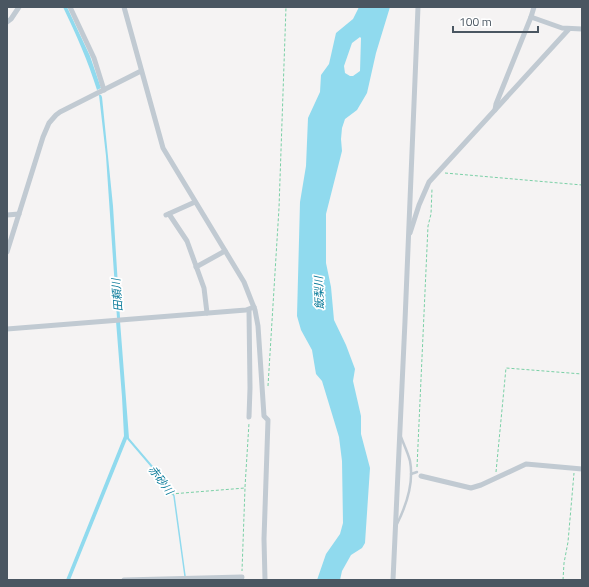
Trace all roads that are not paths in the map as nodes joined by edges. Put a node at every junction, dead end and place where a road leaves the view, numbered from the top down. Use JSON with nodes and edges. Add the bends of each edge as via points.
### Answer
{"nodes":[{"id":1,"x":19,"y":7,"type":"edge"},
{"id":2,"x":70,"y":7,"type":"edge"},
{"id":3,"x":124,"y":7,"type":"edge"},
{"id":4,"x":418,"y":7,"type":"edge"},
{"id":5,"x":534,"y":7,"type":"edge"},
{"id":6,"x":531,"y":17,"type":"junction"},
{"id":7,"x":7,"y":22,"type":"edge"},
{"id":8,"x":569,"y":29,"type":"junction"},
{"id":9,"x":582,"y":29,"type":"edge"},
{"id":10,"x":141,"y":71,"type":"junction"},
{"id":11,"x":103,"y":90,"type":"junction"},
{"id":12,"x":495,"y":110,"type":"junction"},
{"id":13,"x":195,"y":202,"type":"junction"},
{"id":14,"x":19,"y":214,"type":"junction"},
{"id":15,"x":7,"y":215,"type":"edge"},
{"id":16,"x":408,"y":239,"type":"junction"},
{"id":17,"x":225,"y":251,"type":"junction"},
{"id":18,"x":7,"y":252,"type":"edge"},
{"id":19,"x":196,"y":267,"type":"junction"},
{"id":20,"x":254,"y":307,"type":"junction"},
{"id":21,"x":248,"y":310,"type":"junction"},
{"id":22,"x":207,"y":313,"type":"junction"},
{"id":23,"x":7,"y":329,"type":"edge"},
{"id":24,"x":249,"y":417,"type":"road end"},
{"id":25,"x":400,"y":434,"type":"junction"},
{"id":26,"x":582,"y":469,"type":"edge"},
{"id":27,"x":415,"y":473,"type":"junction"},
{"id":28,"x":395,"y":528,"type":"junction"},
{"id":29,"x":242,"y":576,"type":"road end"},
{"id":30,"x":124,"y":580,"type":"edge"},
{"id":31,"x":264,"y":580,"type":"edge"},
{"id":32,"x":393,"y":580,"type":"edge"}],
"edges":[{"from":1,"to":7,"type":"street"},
{"from":2,"to":11,"type":"street","via":[[94,58]]},
{"from":3,"to":10,"type":"street"},
{"from":4,"to":16,"type":"street"},
{"from":5,"to":6,"type":"street"},
{"from":6,"to":8,"type":"street"},
{"from":6,"to":12,"type":"street"},
{"from":8,"to":9,"type":"street"},
{"from":8,"to":12,"type":"street"},
{"from":10,"to":11,"type":"street"},
{"from":10,"to":13,"type":"street","via":[[163,148]]},
{"from":11,"to":14,"type":"street","via":[[60,112],[49,123]]},
{"from":12,"to":16,"type":"street","via":[[429,182]]},
{"from":13,"to":17,"type":"street"},
{"from":13,"to":19,"type":"street","via":[[168,215],[185,238]]},
{"from":14,"to":15,"type":"street"},
{"from":14,"to":18,"type":"street"},
{"from":16,"to":25,"type":"street"},
{"from":17,"to":19,"type":"street"},
{"from":17,"to":20,"type":"street","via":[[244,282]]},
{"from":19,"to":22,"type":"street","via":[[204,288]]},
{"from":20,"to":21,"type":"street"},
{"from":20,"to":31,"type":"street","via":[[258,326],[264,416],[268,420]]},
{"from":21,"to":22,"type":"street"},
{"from":21,"to":24,"type":"street"},
{"from":22,"to":23,"type":"street"},
{"from":25,"to":27,"type":"lane"},
{"from":25,"to":28,"type":"street"},
{"from":26,"to":27,"type":"street","via":[[526,464],[471,488]]},
{"from":27,"to":28,"type":"lane"},
{"from":28,"to":32,"type":"street"},
{"from":29,"to":30,"type":"street"}]}
